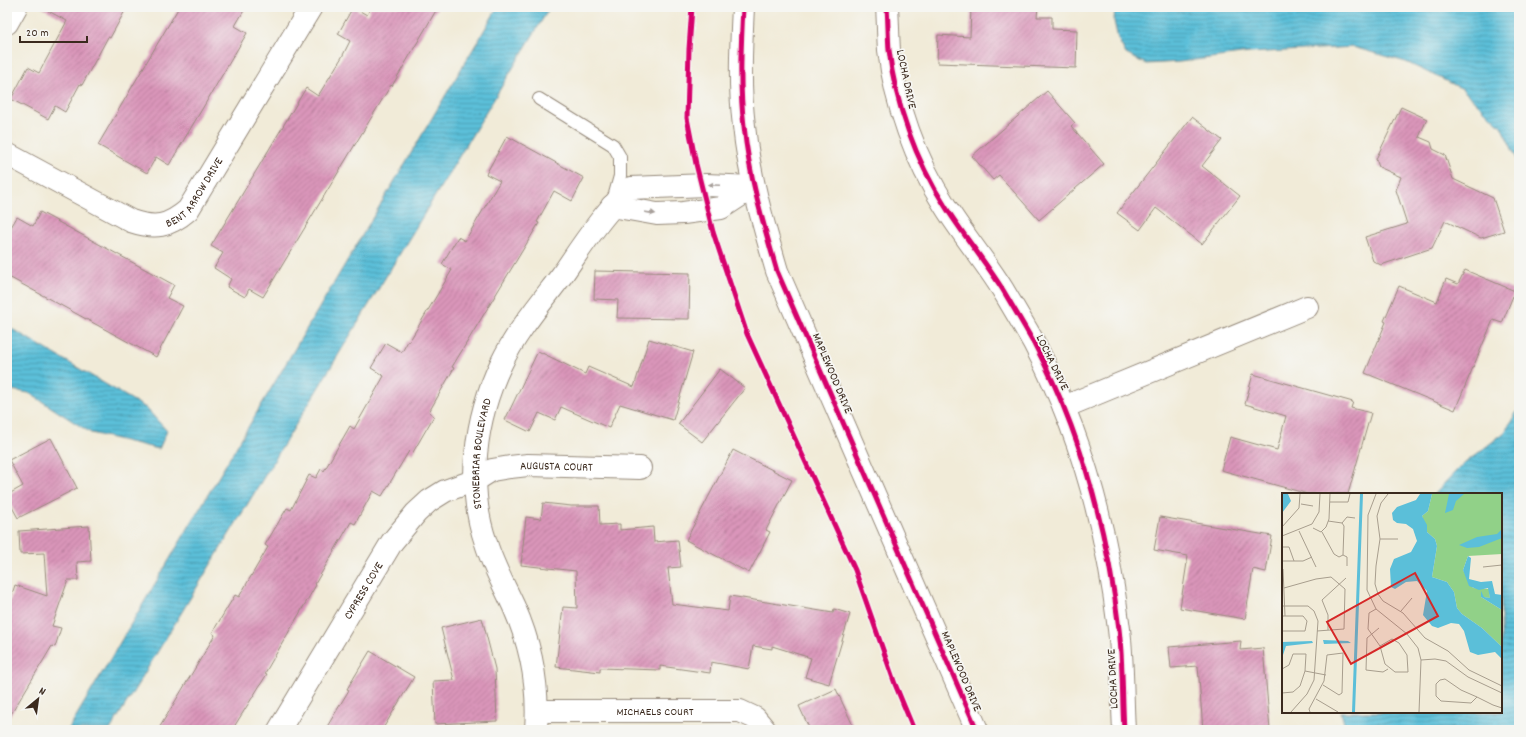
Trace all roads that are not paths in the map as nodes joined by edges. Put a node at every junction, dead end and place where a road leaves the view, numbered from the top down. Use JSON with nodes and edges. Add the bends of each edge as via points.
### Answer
{"nodes":[{"id":1,"x":16,"y":7,"type":"edge"},
{"id":2,"x":311,"y":7,"type":"edge"},
{"id":3,"x":742,"y":7,"type":"edge"},
{"id":4,"x":887,"y":7,"type":"edge"},
{"id":5,"x":7,"y":23,"type":"edge"},
{"id":6,"x":539,"y":99,"type":"dead end"},
{"id":7,"x":7,"y":154,"type":"edge"},
{"id":8,"x":753,"y":186,"type":"junction"},
{"id":9,"x":612,"y":206,"type":"junction"},
{"id":10,"x":1307,"y":307,"type":"dead end"},
{"id":11,"x":1064,"y":407,"type":"junction"},
{"id":12,"x":640,"y":468,"type":"dead end"},
{"id":13,"x":476,"y":480,"type":"junction"},
{"id":14,"x":536,"y":721,"type":"edge"},
{"id":15,"x":279,"y":730,"type":"edge"},
{"id":16,"x":765,"y":730,"type":"edge"},
{"id":17,"x":977,"y":730,"type":"edge"},
{"id":18,"x":1124,"y":730,"type":"edge"}],
"edges":[{"from":1,"to":5,"type":"street"},
{"from":2,"to":7,"type":"street","name":"BENT ARROW DRIVE","via":[[188,210],[176,220],[161,226],[146,226],[131,221]]},
{"from":3,"to":8,"type":"street","name":"MAPLEWOOD DRIVE","via":[[740,62],[743,118]]},
{"from":4,"to":11,"type":"street","name":"LOCHA DRIVE","via":[[889,50],[895,83],[908,131],[928,177],[1002,289],[1034,344]]},
{"from":6,"to":9,"type":"lane","via":[[613,145],[620,157],[620,176]]},
{"from":8,"to":9,"type":"street","name":"STONEBRIAR BOULEVARD","via":[[631,188]]},
{"from":8,"to":17,"type":"street","name":"MAPLEWOOD DRIVE","via":[[778,271]]},
{"from":9,"to":13,"type":"street","name":"STONEBRIAR BOULEVARD","via":[[519,333],[501,364],[487,396],[479,431]]},
{"from":10,"to":11,"type":"street"},
{"from":11,"to":18,"type":"street","name":"LOCHA DRIVE","via":[[1097,506],[1111,568],[1119,631]]},
{"from":12,"to":13,"type":"street","name":"AUGUSTA COURT","via":[[528,465],[492,470]]},
{"from":13,"to":14,"type":"street","name":"STONEBRIAR BOULEVARD","via":[[477,507],[485,542],[514,607],[531,659]]},
{"from":13,"to":15,"type":"street","name":"CYPRESS COVE","via":[[445,490],[429,501],[392,542]]},
{"from":14,"to":16,"type":"street","name":"MICHAELS COURT","via":[[740,711],[755,718]]}]}
